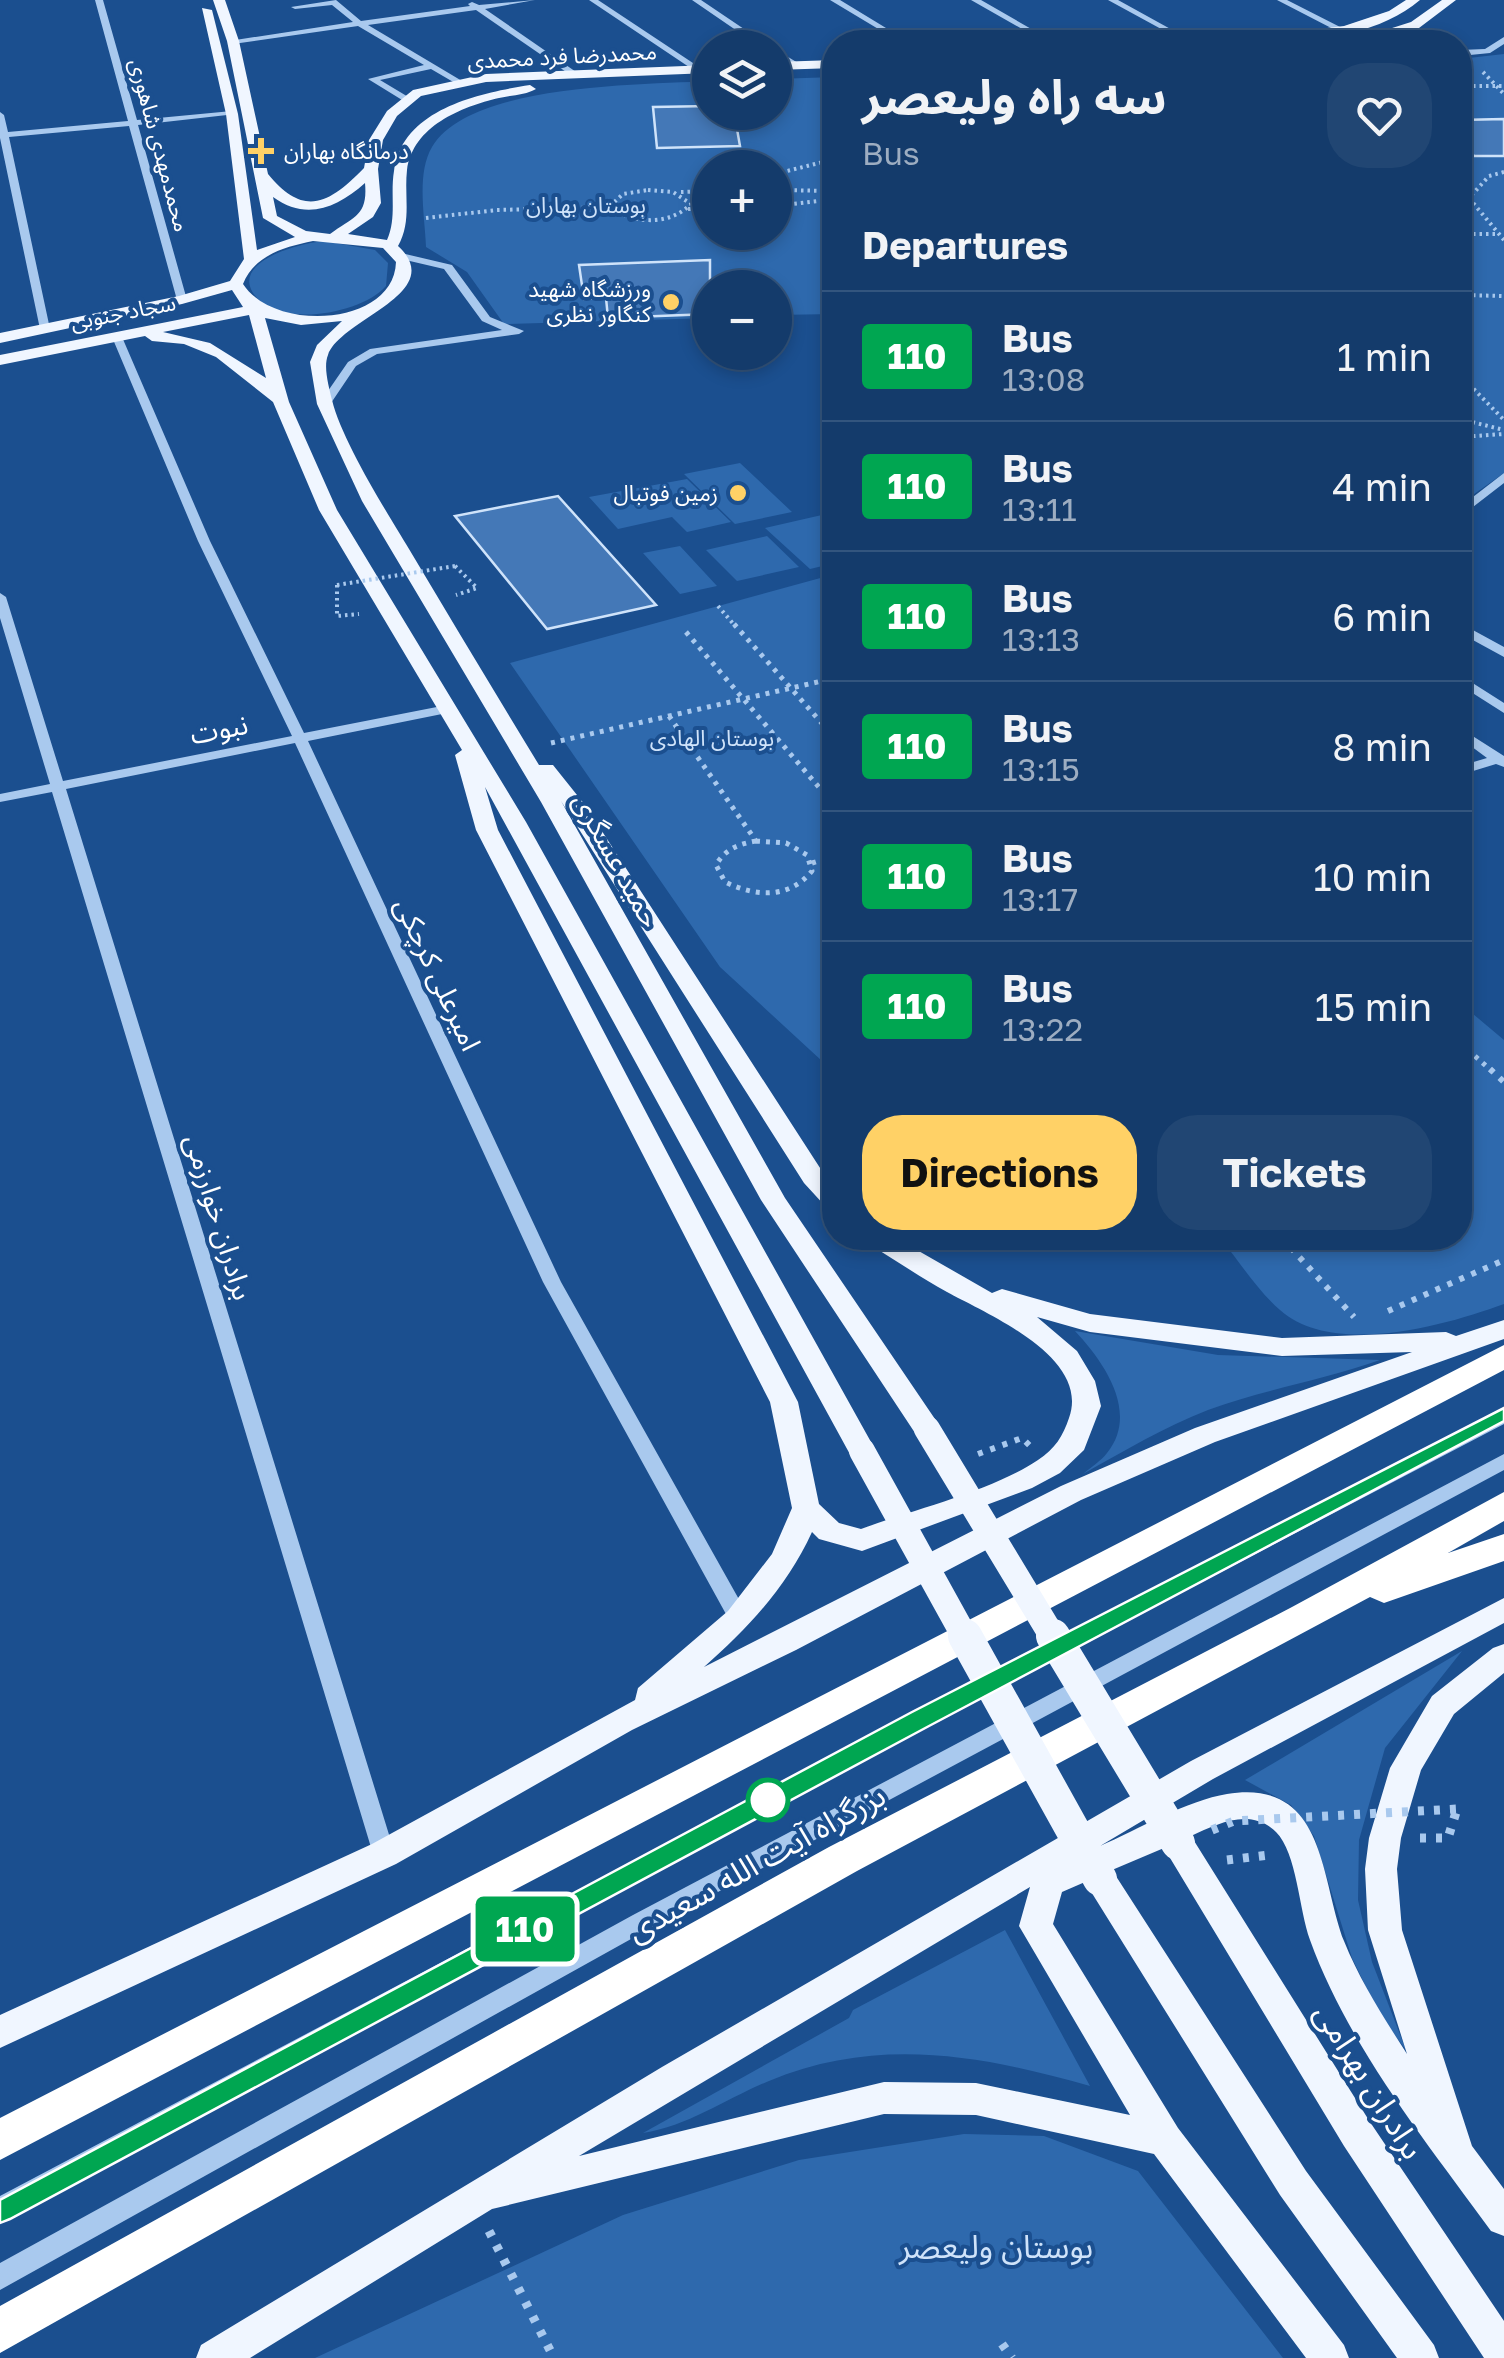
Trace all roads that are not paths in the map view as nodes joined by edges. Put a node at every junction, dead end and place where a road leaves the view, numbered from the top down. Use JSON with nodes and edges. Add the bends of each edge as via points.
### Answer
{"nodes":[{"id":1,"x":99,"y":0,"type":"edge"},
{"id":2,"x":203,"y":0,"type":"edge"},
{"id":3,"x":220,"y":0,"type":"edge"},
{"id":4,"x":466,"y":0,"type":"edge"},
{"id":5,"x":531,"y":0,"type":"edge"},
{"id":6,"x":593,"y":0,"type":"edge"},
{"id":7,"x":696,"y":0,"type":"edge"},
{"id":8,"x":834,"y":0,"type":"edge"},
{"id":9,"x":975,"y":0,"type":"edge"},
{"id":10,"x":1112,"y":0,"type":"edge"},
{"id":11,"x":1282,"y":0,"type":"edge"},
{"id":12,"x":1450,"y":0,"type":"edge"},
{"id":13,"x":332,"y":1,"type":"edge"},
{"id":14,"x":1409,"y":1,"type":"edge"},
{"id":15,"x":295,"y":7,"type":"dead end"},
{"id":16,"x":475,"y":8,"type":"junction"},
{"id":17,"x":360,"y":24,"type":"junction"},
{"id":18,"x":1340,"y":29,"type":"junction"},
{"id":19,"x":741,"y":30,"type":"edge"},
{"id":20,"x":884,"y":30,"type":"edge"},
{"id":21,"x":1029,"y":30,"type":"edge"},
{"id":22,"x":1168,"y":30,"type":"edge"},
{"id":23,"x":1330,"y":30,"type":"edge"},
{"id":24,"x":1398,"y":30,"type":"edge"},
{"id":25,"x":1504,"y":40,"type":"edge"},
{"id":26,"x":233,"y":41,"type":"junction"},
{"id":27,"x":1472,"y":52,"type":"edge"},
{"id":28,"x":692,"y":63,"type":"edge"},
{"id":29,"x":792,"y":63,"type":"edge"},
{"id":30,"x":822,"y":64,"type":"edge"},
{"id":31,"x":792,"y":65,"type":"edge"},
{"id":32,"x":795,"y":65,"type":"junction"},
{"id":33,"x":432,"y":66,"type":"junction"},
{"id":34,"x":692,"y":72,"type":"edge"},
{"id":35,"x":692,"y":73,"type":"edge"},
{"id":36,"x":574,"y":74,"type":"junction"},
{"id":37,"x":822,"y":74,"type":"edge"},
{"id":38,"x":792,"y":75,"type":"edge"},
{"id":39,"x":458,"y":81,"type":"junction"},
{"id":40,"x":520,"y":90,"type":"junction"},
{"id":41,"x":407,"y":100,"type":"junction"},
{"id":42,"x":0,"y":114,"type":"edge"},
{"id":43,"x":232,"y":114,"type":"junction"},
{"id":44,"x":135,"y":124,"type":"junction"},
{"id":45,"x":2,"y":135,"type":"edge"},
{"id":46,"x":371,"y":170,"type":"junction"},
{"id":47,"x":262,"y":174,"type":"junction"},
{"id":48,"x":336,"y":236,"type":"junction"},
{"id":49,"x":313,"y":237,"type":"junction"},
{"id":50,"x":396,"y":252,"type":"junction"},
{"id":51,"x":252,"y":260,"type":"junction"},
{"id":52,"x":236,"y":284,"type":"junction"},
{"id":53,"x":182,"y":300,"type":"junction"},
{"id":54,"x":255,"y":309,"type":"junction"},
{"id":55,"x":359,"y":314,"type":"junction"},
{"id":56,"x":45,"y":329,"type":"junction"},
{"id":57,"x":117,"y":337,"type":"junction"},
{"id":58,"x":0,"y":338,"type":"edge"},
{"id":59,"x":0,"y":360,"type":"edge"},
{"id":60,"x":281,"y":402,"type":"junction"},
{"id":61,"x":325,"y":404,"type":"junction"},
{"id":62,"x":1500,"y":484,"type":"edge"},
{"id":63,"x":1472,"y":504,"type":"edge"},
{"id":64,"x":0,"y":596,"type":"edge"},
{"id":65,"x":1472,"y":633,"type":"edge"},
{"id":66,"x":1504,"y":653,"type":"edge"},
{"id":67,"x":1472,"y":687,"type":"edge"},
{"id":68,"x":486,"y":692,"type":"junction"},
{"id":69,"x":1504,"y":708,"type":"edge"},
{"id":70,"x":451,"y":715,"type":"junction"},
{"id":71,"x":300,"y":738,"type":"junction"},
{"id":72,"x":1472,"y":740,"type":"edge"},
{"id":73,"x":1501,"y":761,"type":"edge"},
{"id":74,"x":1472,"y":769,"type":"edge"},
{"id":75,"x":58,"y":786,"type":"junction"},
{"id":76,"x":0,"y":798,"type":"edge"},
{"id":77,"x":822,"y":1187,"type":"edge"},
{"id":78,"x":898,"y":1250,"type":"edge"},
{"id":79,"x":953,"y":1284,"type":"junction"},
{"id":80,"x":1495,"y":1341,"type":"edge"},
{"id":81,"x":1504,"y":1416,"type":"edge"},
{"id":82,"x":1504,"y":1461,"type":"edge"},
{"id":83,"x":949,"y":1465,"type":"joint"},
{"id":84,"x":1504,"y":1505,"type":"edge"},
{"id":85,"x":806,"y":1508,"type":"junction"},
{"id":86,"x":1504,"y":1546,"type":"edge"},
{"id":87,"x":1504,"y":1609,"type":"edge"},
{"id":88,"x":1305,"y":1617,"type":"junction"},
{"id":89,"x":739,"y":1619,"type":"junction"},
{"id":90,"x":1504,"y":1656,"type":"edge"},
{"id":91,"x":621,"y":1721,"type":"junction"},
{"id":92,"x":384,"y":1854,"type":"junction"},
{"id":93,"x":0,"y":2032,"type":"edge"},
{"id":94,"x":0,"y":2140,"type":"edge"},
{"id":95,"x":1165,"y":2140,"type":"junction"},
{"id":96,"x":1458,"y":2154,"type":"junction"},
{"id":97,"x":472,"y":2199,"type":"junction"},
{"id":98,"x":0,"y":2209,"type":"edge"},
{"id":99,"x":1504,"y":2219,"type":"edge"},
{"id":100,"x":0,"y":2276,"type":"edge"},
{"id":101,"x":0,"y":2330,"type":"edge"},
{"id":102,"x":1504,"y":2354,"type":"edge"},
{"id":103,"x":223,"y":2355,"type":"edge"},
{"id":104,"x":1330,"y":2358,"type":"edge"},
{"id":105,"x":1420,"y":2358,"type":"edge"}],
"edges":[{"from":1,"to":44,"type":"street","name":"محمدمهدی شاهوری"},
{"from":2,"to":43,"type":"main road"},
{"from":3,"to":26,"type":"main road"},
{"from":4,"to":16,"type":"street"},
{"from":5,"to":16,"type":"street"},
{"from":6,"to":28,"type":"street"},
{"from":7,"to":19,"type":"street"},
{"from":8,"to":20,"type":"street"},
{"from":9,"to":21,"type":"street"},
{"from":10,"to":22,"type":"street"},
{"from":11,"to":18,"type":"street"},
{"from":12,"to":24,"type":"main road"},
{"from":13,"to":15,"type":"street"},
{"from":13,"to":17,"type":"street"},
{"from":14,"to":18,"type":"main road","via":[[1393,16]]},
{"from":16,"to":17,"type":"street"},
{"from":16,"to":36,"type":"street"},
{"from":17,"to":26,"type":"street"},
{"from":17,"to":33,"type":"street"},
{"from":18,"to":23,"type":"main road"},
{"from":25,"to":27,"type":"street"},
{"from":26,"to":47,"type":"main road"},
{"from":29,"to":32,"type":"street"},
{"from":30,"to":32,"type":"main road"},
{"from":31,"to":32,"type":"main road"},
{"from":33,"to":39,"type":"street"},
{"from":33,"to":41,"type":"street","via":[[372,78]]},
{"from":34,"to":36,"type":"main road","name":"محمدرضا فرد محمدی"},
{"from":35,"to":40,"type":"main road","name":"محمدرضا فرد محمدی"},
{"from":36,"to":39,"type":"main road","name":"محمدرضا فرد محمدی"},
{"from":37,"to":38,"type":"main road"},
{"from":39,"to":40,"type":"main road","via":[[447,92]]},
{"from":39,"to":41,"type":"main road","name":"محمدرضا فرد محمدی"},
{"from":40,"to":50,"type":"main road","name":"محمدرضا فرد محمدی","via":[[463,106],[416,135],[400,168]]},
{"from":41,"to":46,"type":"main road","via":[[381,128]]},
{"from":42,"to":45,"type":"street"},
{"from":43,"to":44,"type":"street"},
{"from":43,"to":51,"type":"main road"},
{"from":44,"to":45,"type":"street"},
{"from":44,"to":53,"type":"street","name":"محمدمهدی شاهوری"},
{"from":45,"to":56,"type":"street"},
{"from":46,"to":47,"type":"main road","via":[[336,201],[304,207],[276,197]]},
{"from":46,"to":48,"type":"main road","via":[[374,202],[368,214]]},
{"from":47,"to":49,"type":"main road","via":[[270,218]]},
{"from":48,"to":49,"type":"main road"},
{"from":48,"to":50,"type":"main road"},
{"from":49,"to":51,"type":"main road"},
{"from":50,"to":55,"type":"main road","name":"محمدرضا فرد محمدی","via":[[406,272],[400,289]]},
{"from":50,"to":61,"type":"street","via":[[448,266],[486,319],[519,332],[374,350],[352,364]]},
{"from":51,"to":52,"type":"main road"},
{"from":52,"to":53,"type":"main road","name":"سجاد جنوبی"},
{"from":52,"to":54,"type":"main road"},
{"from":53,"to":56,"type":"main road","name":"سجاد جنوبی"},
{"from":54,"to":55,"type":"main road","via":[[302,320]]},
{"from":54,"to":57,"type":"main road","name":"سجاد جنوبی"},
{"from":54,"to":60,"type":"main road"},
{"from":55,"to":61,"type":"main road","name":"حمید عسگری","via":[[322,348]]},
{"from":56,"to":58,"type":"main road","name":"سجاد جنوبی"},
{"from":57,"to":59,"type":"main road","name":"سجاد جنوبی"},
{"from":57,"to":60,"type":"main road","via":[[161,336],[209,349],[257,375]]},
{"from":57,"to":71,"type":"street","name":"امیرعلی کرچکی","via":[[204,541]]},
{"from":60,"to":70,"type":"main road","via":[[328,510]]},
{"from":61,"to":68,"type":"main road","name":"حمید عسگری","via":[[371,501]]},
{"from":62,"to":63,"type":"street"},
{"from":64,"to":75,"type":"street","name":"برادران خوارزمی"},
{"from":65,"to":66,"type":"street"},
{"from":67,"to":69,"type":"street"},
{"from":68,"to":77,"type":"main road","via":[[578,809]]},
{"from":68,"to":83,"type":"main road","name":"حمید عسگری","bridge":true,"via":[[774,1200]]},
{"from":70,"to":71,"type":"street","name":"نبوت"},
{"from":70,"to":85,"type":"main road","via":[[487,830],[784,1402]]},
{"from":70,"to":105,"type":"main road","bridge":true,"via":[[1100,1879],[1293,2183]]},
{"from":71,"to":75,"type":"street","name":"نبوت"},
{"from":71,"to":89,"type":"street","name":"امیرعلی کرچکی","via":[[552,1282]]},
{"from":72,"to":73,"type":"street"},
{"from":73,"to":74,"type":"street"},
{"from":75,"to":76,"type":"street","name":"نبوت"},
{"from":75,"to":92,"type":"street","name":"برادران خوارزمی"},
{"from":78,"to":79,"type":"main road"},
{"from":79,"to":80,"type":"main road","via":[[1090,1323],[1158,1334],[1282,1347]]},
{"from":79,"to":85,"type":"main road","via":[[1025,1321],[1067,1358],[1087,1406],[1074,1443],[1022,1482],[862,1540],[829,1531]]},
{"from":80,"to":91,"type":"main road","via":[[1205,1435],[1071,1494]]},
{"from":80,"to":94,"type":"highway"},
{"from":81,"to":98,"type":"street"},
{"from":82,"to":100,"type":"street","via":[[641,1922]]},
{"from":83,"to":102,"type":"main road","name":"برادران بهرامی","bridge":true,"via":[[1356,2134]]},
{"from":84,"to":88,"type":"highway","name":"بزرگراه آیت الله سعیدی"},
{"from":85,"to":89,"type":"main road","via":[[790,1548]]},
{"from":86,"to":88,"type":"highway"},
{"from":87,"to":97,"type":"main road","via":[[1202,1770]]},
{"from":88,"to":101,"type":"highway","name":"بزرگراه آیت الله سعیدی","via":[[843,1859]]},
{"from":89,"to":91,"type":"main road"},
{"from":90,"to":96,"type":"main road","via":[[1443,1705],[1415,1752],[1390,1820],[1381,1869],[1384,1930]]},
{"from":91,"to":92,"type":"main road"},
{"from":92,"to":93,"type":"main road"},
{"from":95,"to":96,"type":"main road","via":[[1036,1926],[1048,1883],[1241,1805],[1267,1807],[1290,1824],[1305,1850],[1316,1908],[1338,1965],[1387,2053]]},
{"from":95,"to":97,"type":"main road","via":[[976,2099],[884,2098]]},
{"from":95,"to":104,"type":"main road"},
{"from":96,"to":99,"type":"main road"},
{"from":97,"to":103,"type":"main road"}]}
